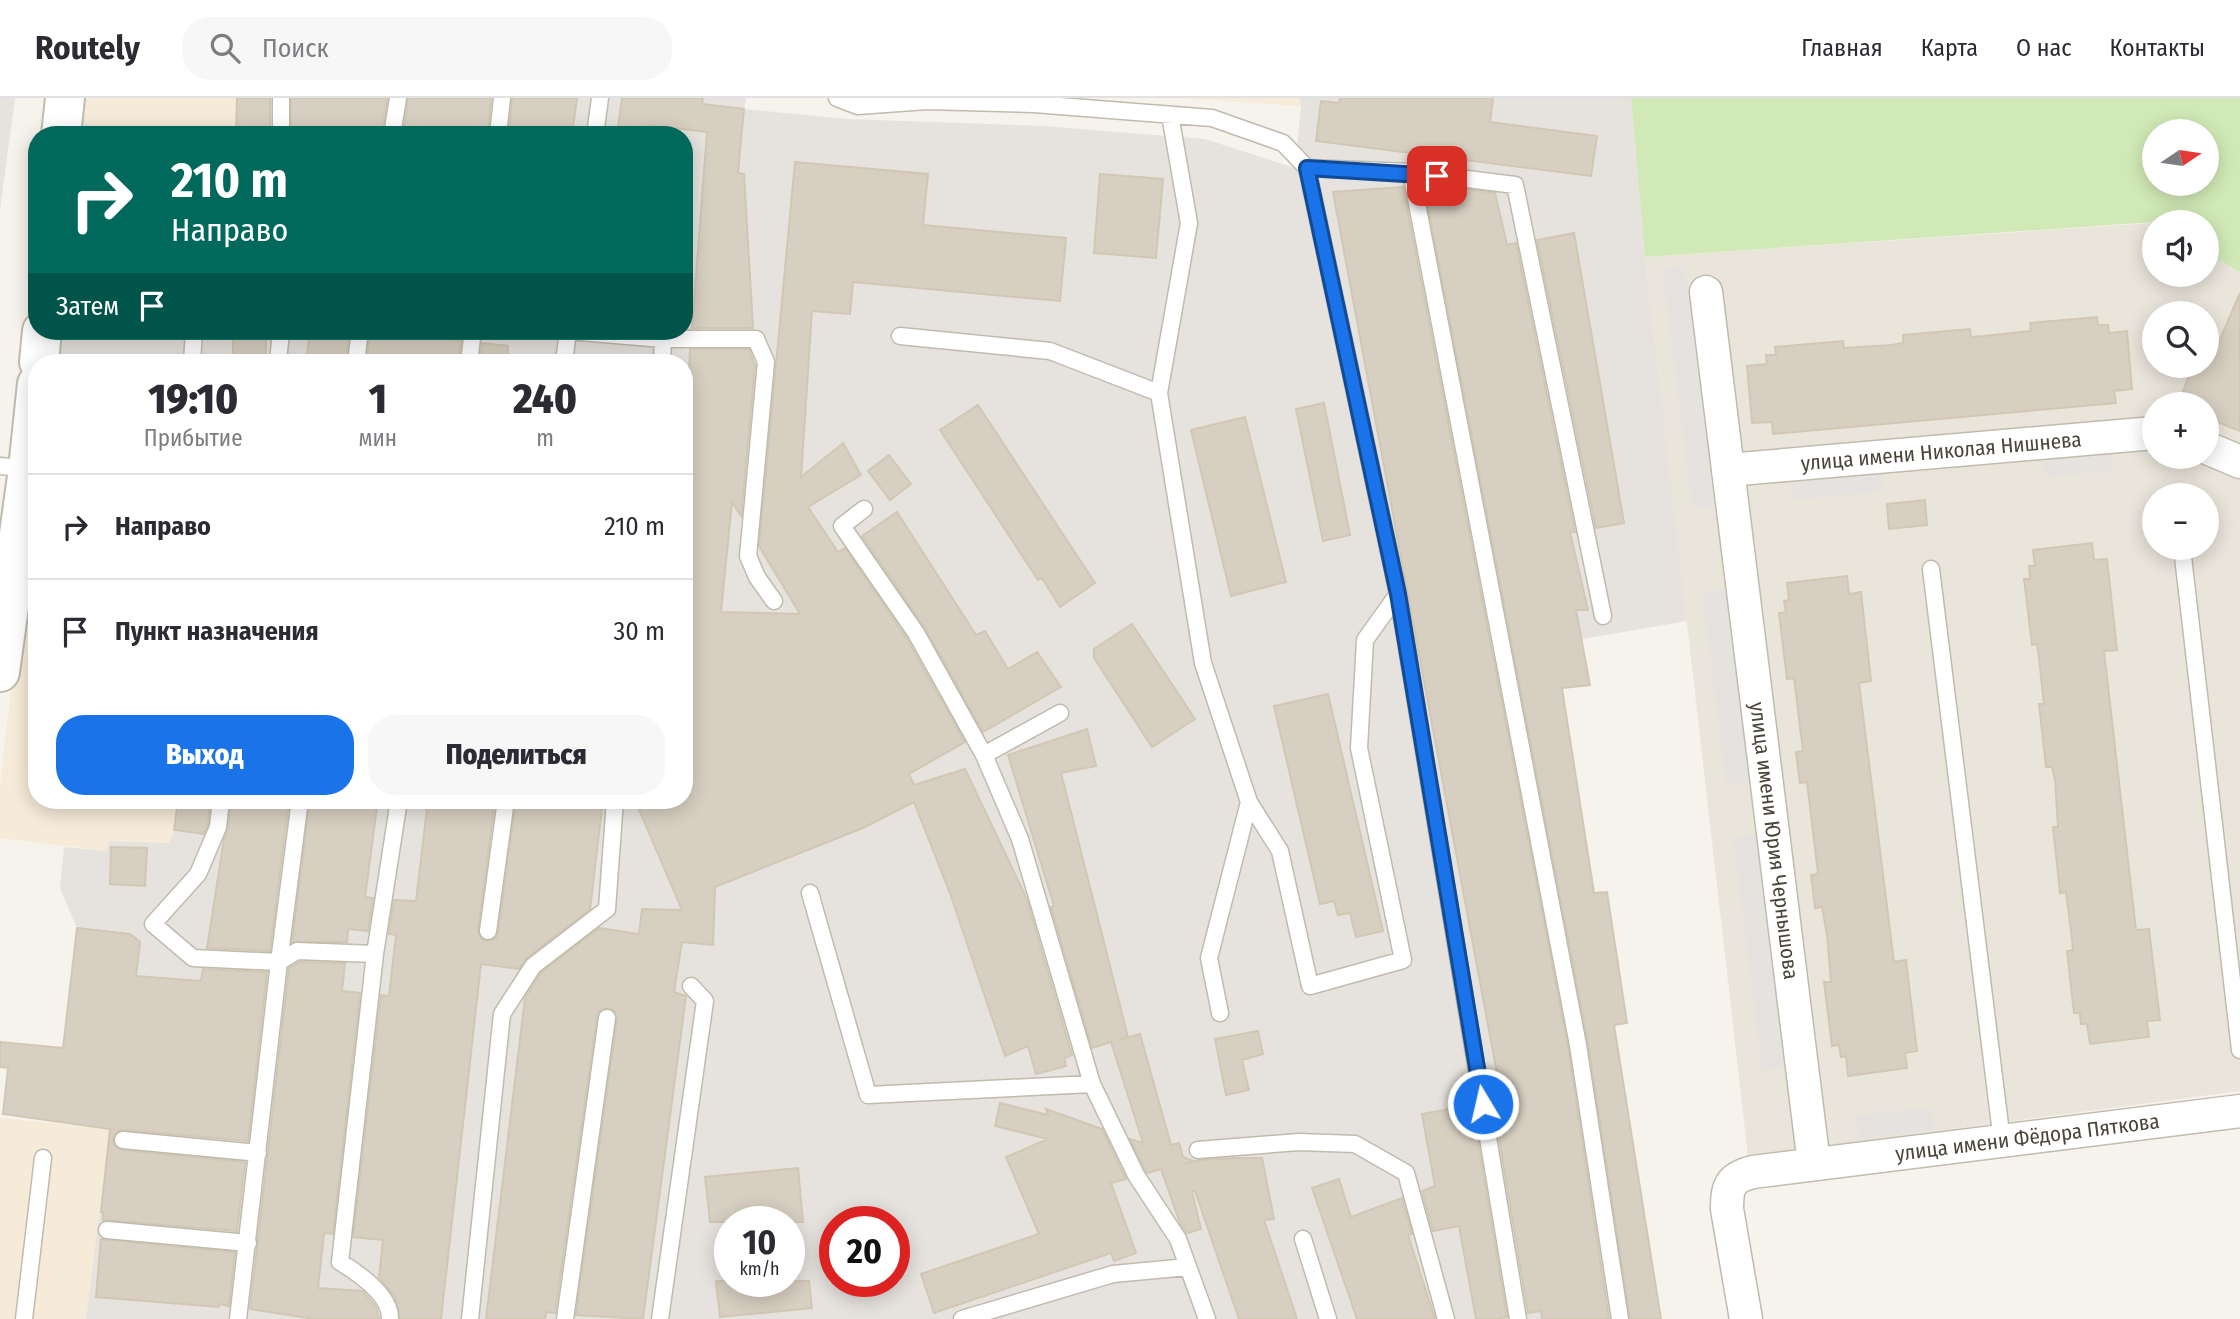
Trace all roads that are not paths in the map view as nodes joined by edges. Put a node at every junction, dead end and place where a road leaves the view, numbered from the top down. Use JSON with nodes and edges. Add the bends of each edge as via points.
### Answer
{"nodes":[{"id":1,"x":65,"y":98,"type":"edge"},
{"id":2,"x":281,"y":98,"type":"edge"},
{"id":3,"x":398,"y":98,"type":"edge"},
{"id":4,"x":502,"y":98,"type":"edge"},
{"id":5,"x":600,"y":98,"type":"edge"},
{"id":6,"x":837,"y":98,"type":"edge"},
{"id":7,"x":1170,"y":115,"type":"junction"},
{"id":8,"x":62,"y":126,"type":"edge"},
{"id":9,"x":281,"y":126,"type":"edge"},
{"id":10,"x":393,"y":126,"type":"edge"},
{"id":11,"x":499,"y":126,"type":"edge"},
{"id":12,"x":596,"y":126,"type":"edge"},
{"id":13,"x":1307,"y":168,"type":"junction"},
{"id":14,"x":1411,"y":172,"type":"junction"},
{"id":15,"x":1706,"y":292,"type":"dead end"},
{"id":16,"x":693,"y":336,"type":"edge"},
{"id":17,"x":900,"y":336,"type":"dead end"},
{"id":18,"x":1159,"y":393,"type":"junction"},
{"id":19,"x":2142,"y":434,"type":"edge"},
{"id":20,"x":28,"y":435,"type":"edge"},
{"id":21,"x":2219,"y":453,"type":"edge"},
{"id":22,"x":2240,"y":462,"type":"edge"},
{"id":23,"x":22,"y":469,"type":"edge"},
{"id":24,"x":1728,"y":470,"type":"junction"},
{"id":25,"x":864,"y":509,"type":"dead end"},
{"id":26,"x":2183,"y":560,"type":"edge"},
{"id":27,"x":1931,"y":569,"type":"dead end"},
{"id":28,"x":1398,"y":594,"type":"junction"},
{"id":29,"x":774,"y":601,"type":"dead end"},
{"id":30,"x":1603,"y":616,"type":"dead end"},
{"id":31,"x":0,"y":672,"type":"edge"},
{"id":32,"x":1060,"y":713,"type":"dead end"},
{"id":33,"x":984,"y":755,"type":"junction"},
{"id":34,"x":1249,"y":802,"type":"junction"},
{"id":35,"x":220,"y":809,"type":"edge"},
{"id":36,"x":298,"y":809,"type":"edge"},
{"id":37,"x":399,"y":809,"type":"edge"},
{"id":38,"x":505,"y":809,"type":"edge"},
{"id":39,"x":614,"y":809,"type":"edge"},
{"id":40,"x":810,"y":893,"type":"dead end"},
{"id":41,"x":488,"y":931,"type":"dead end"},
{"id":42,"x":375,"y":954,"type":"junction"},
{"id":43,"x":279,"y":962,"type":"junction"},
{"id":44,"x":691,"y":986,"type":"dead end"},
{"id":45,"x":1220,"y":1013,"type":"dead end"},
{"id":46,"x":607,"y":1018,"type":"dead end"},
{"id":47,"x":2240,"y":1050,"type":"edge"},
{"id":48,"x":1092,"y":1084,"type":"junction"},
{"id":49,"x":2240,"y":1111,"type":"edge"},
{"id":50,"x":122,"y":1140,"type":"dead end"},
{"id":51,"x":2002,"y":1141,"type":"junction"},
{"id":52,"x":1198,"y":1150,"type":"dead end"},
{"id":53,"x":258,"y":1153,"type":"junction"},
{"id":54,"x":43,"y":1158,"type":"dead end"},
{"id":55,"x":1814,"y":1164,"type":"junction"},
{"id":56,"x":107,"y":1230,"type":"dead end"},
{"id":57,"x":1303,"y":1239,"type":"dead end"},
{"id":58,"x":248,"y":1243,"type":"junction"},
{"id":59,"x":1188,"y":1267,"type":"junction"},
{"id":60,"x":23,"y":1319,"type":"edge"},
{"id":61,"x":238,"y":1319,"type":"edge"},
{"id":62,"x":390,"y":1319,"type":"edge"},
{"id":63,"x":470,"y":1319,"type":"edge"},
{"id":64,"x":565,"y":1319,"type":"edge"},
{"id":65,"x":660,"y":1319,"type":"edge"},
{"id":66,"x":962,"y":1319,"type":"edge"},
{"id":67,"x":1207,"y":1319,"type":"edge"},
{"id":68,"x":1328,"y":1319,"type":"edge"},
{"id":69,"x":1447,"y":1319,"type":"edge"},
{"id":70,"x":1518,"y":1319,"type":"edge"},
{"id":71,"x":1620,"y":1319,"type":"edge"},
{"id":72,"x":1746,"y":1319,"type":"edge"}],
"edges":[{"from":1,"to":8,"type":"street"},
{"from":2,"to":9,"type":"lane"},
{"from":3,"to":10,"type":"lane"},
{"from":4,"to":11,"type":"lane"},
{"from":5,"to":12,"type":"lane"},
{"from":6,"to":7,"type":"lane","via":[[858,106],[1034,104]]},
{"from":7,"to":13,"type":"lane","via":[[1212,118],[1283,144]]},
{"from":7,"to":18,"type":"lane","via":[[1189,223]]},
{"from":13,"to":14,"type":"lane"},
{"from":13,"to":28,"type":"lane"},
{"from":14,"to":30,"type":"lane","via":[[1515,185]]},
{"from":14,"to":71,"type":"lane","via":[[1578,1045]]},
{"from":15,"to":24,"type":"street","name":"улица имени Юрия Чернышова"},
{"from":16,"to":29,"type":"lane","via":[[756,339],[766,362],[748,556]]},
{"from":17,"to":18,"type":"lane","via":[[1050,351]]},
{"from":18,"to":34,"type":"lane","via":[[1203,663]]},
{"from":19,"to":24,"type":"street","name":"улица имени Николая Нишнева"},
{"from":20,"to":23,"type":"street"},
{"from":21,"to":22,"type":"street"},
{"from":23,"to":31,"type":"street"},
{"from":24,"to":55,"type":"street","name":"улица имени Юрия Чернышова"},
{"from":25,"to":33,"type":"lane","via":[[842,526],[916,634]]},
{"from":26,"to":47,"type":"lane"},
{"from":27,"to":51,"type":"lane"},
{"from":28,"to":34,"type":"lane","via":[[1365,640],[1359,748],[1403,960],[1310,986],[1280,851]]},
{"from":28,"to":70,"type":"lane"},
{"from":32,"to":33,"type":"lane"},
{"from":33,"to":48,"type":"lane","via":[[1020,839]]},
{"from":34,"to":45,"type":"lane","via":[[1209,958]]},
{"from":35,"to":43,"type":"lane","via":[[218,827],[198,874],[153,924],[193,958]]},
{"from":36,"to":43,"type":"lane"},
{"from":37,"to":42,"type":"lane"},
{"from":38,"to":41,"type":"lane"},
{"from":39,"to":63,"type":"lane","via":[[607,909],[533,965],[502,1014]]},
{"from":40,"to":48,"type":"lane","via":[[868,1095]]},
{"from":42,"to":43,"type":"lane","via":[[297,951]]},
{"from":42,"to":62,"type":"lane","via":[[340,1262],[369,1281],[390,1311]]},
{"from":43,"to":53,"type":"lane"},
{"from":44,"to":65,"type":"lane","via":[[705,1001]]},
{"from":46,"to":64,"type":"lane"},
{"from":48,"to":59,"type":"lane","via":[[1136,1175],[1178,1239]]},
{"from":49,"to":51,"type":"street","name":"улица имени Фёдора Пяткова"},
{"from":50,"to":53,"type":"lane"},
{"from":51,"to":55,"type":"street","name":"улица имени Фёдора Пяткова"},
{"from":52,"to":69,"type":"lane","via":[[1299,1142],[1355,1144],[1406,1173]]},
{"from":53,"to":58,"type":"lane"},
{"from":54,"to":60,"type":"lane"},
{"from":55,"to":72,"type":"street","via":[[1737,1176],[1727,1190]]},
{"from":56,"to":58,"type":"lane"},
{"from":57,"to":68,"type":"lane"},
{"from":58,"to":61,"type":"lane"},
{"from":59,"to":66,"type":"lane","via":[[1113,1275]]},
{"from":59,"to":67,"type":"lane"}]}
